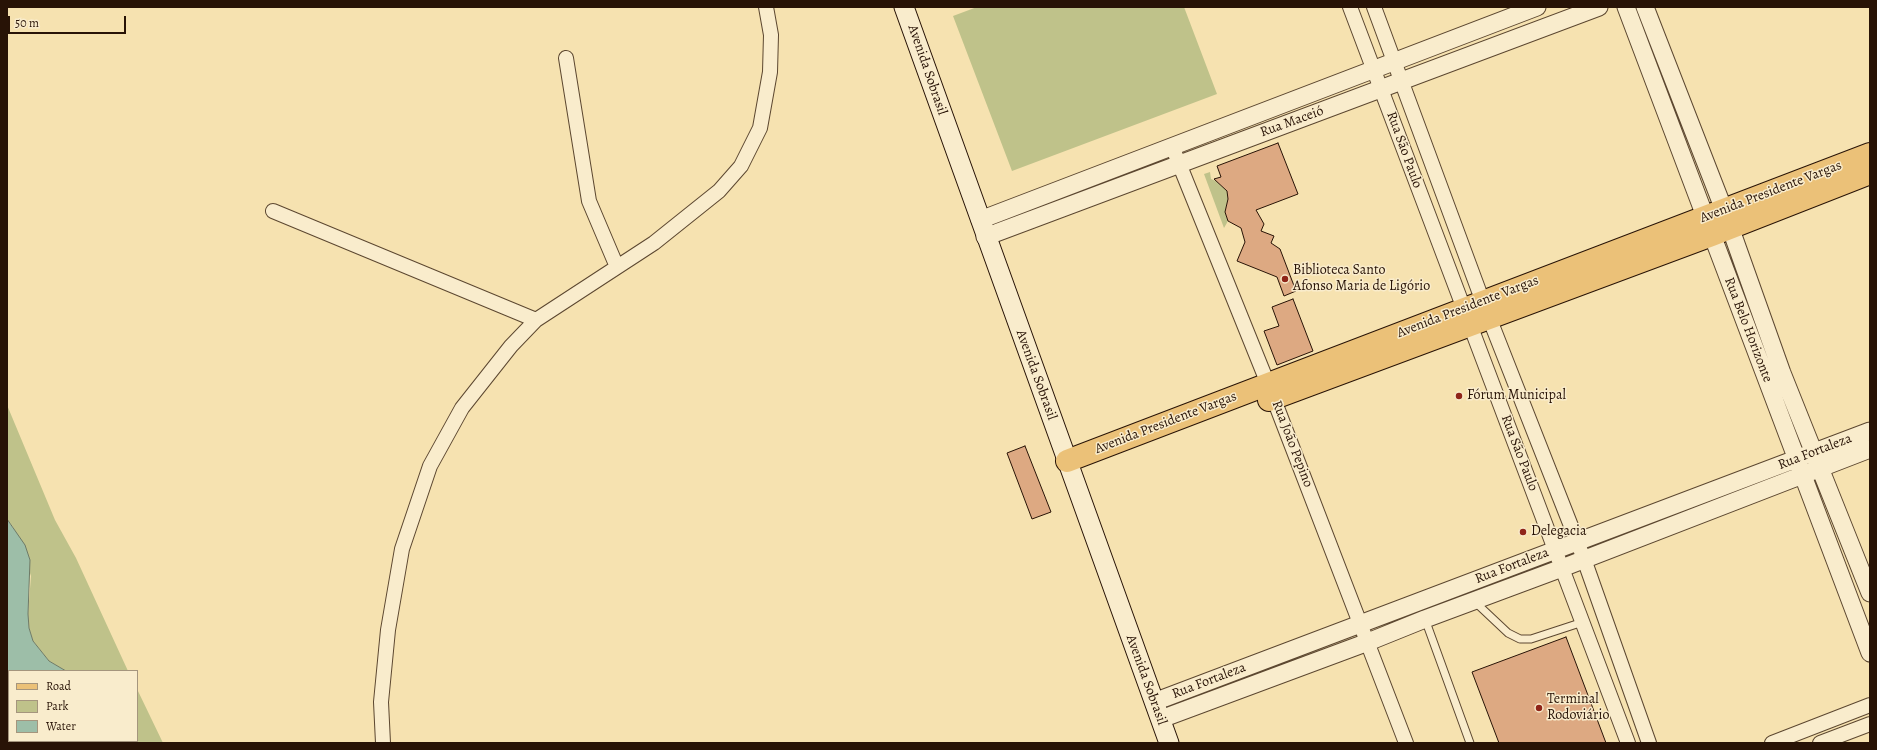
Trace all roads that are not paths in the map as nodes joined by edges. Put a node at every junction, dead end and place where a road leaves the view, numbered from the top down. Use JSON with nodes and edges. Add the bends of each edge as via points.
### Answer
{"nodes":[{"id":1,"x":766,"y":7,"type":"edge"},
{"id":2,"x":904,"y":7,"type":"edge"},
{"id":3,"x":1351,"y":7,"type":"edge"},
{"id":4,"x":1374,"y":7,"type":"edge"},
{"id":5,"x":1538,"y":7,"type":"edge"},
{"id":6,"x":1599,"y":7,"type":"edge"},
{"id":7,"x":1626,"y":7,"type":"edge"},
{"id":8,"x":1645,"y":7,"type":"edge"},
{"id":9,"x":1548,"y":26,"type":"junction"},
{"id":10,"x":1471,"y":32,"type":"junction"},
{"id":11,"x":1479,"y":52,"type":"junction"},
{"id":12,"x":566,"y":58,"type":"dead end"},
{"id":13,"x":1395,"y":62,"type":"junction"},
{"id":14,"x":1668,"y":67,"type":"junction"},
{"id":15,"x":1374,"y":70,"type":"junction"},
{"id":16,"x":1651,"y":73,"type":"junction"},
{"id":17,"x":1402,"y":81,"type":"junction"},
{"id":18,"x":1381,"y":89,"type":"junction"},
{"id":19,"x":1289,"y":102,"type":"junction"},
{"id":20,"x":1296,"y":120,"type":"junction"},
{"id":21,"x":1693,"y":131,"type":"junction"},
{"id":22,"x":1675,"y":137,"type":"junction"},
{"id":23,"x":1172,"y":146,"type":"junction"},
{"id":24,"x":1428,"y":151,"type":"junction"},
{"id":25,"x":1870,"y":154,"type":"edge"},
{"id":26,"x":1408,"y":160,"type":"junction"},
{"id":27,"x":1180,"y":163,"type":"junction"},
{"id":28,"x":1870,"y":173,"type":"edge"},
{"id":29,"x":273,"y":211,"type":"dead end"},
{"id":30,"x":1718,"y":223,"type":"junction"},
{"id":31,"x":1455,"y":226,"type":"junction"},
{"id":32,"x":983,"y":228,"type":"junction"},
{"id":33,"x":1435,"y":233,"type":"junction"},
{"id":34,"x":617,"y":267,"type":"junction"},
{"id":35,"x":1758,"y":306,"type":"junction"},
{"id":36,"x":1741,"y":311,"type":"junction"},
{"id":37,"x":1477,"y":314,"type":"junction"},
{"id":38,"x":536,"y":320,"type":"junction"},
{"id":39,"x":1774,"y":376,"type":"junction"},
{"id":40,"x":1271,"y":391,"type":"junction"},
{"id":41,"x":1519,"y":392,"type":"junction"},
{"id":42,"x":1499,"y":401,"type":"junction"},
{"id":43,"x":1870,"y":431,"type":"edge"},
{"id":44,"x":1870,"y":449,"type":"edge"},
{"id":45,"x":1544,"y":455,"type":"junction"},
{"id":46,"x":1797,"y":459,"type":"junction"},
{"id":47,"x":1817,"y":460,"type":"junction"},
{"id":48,"x":1523,"y":464,"type":"junction"},
{"id":49,"x":1069,"y":468,"type":"junction"},
{"id":50,"x":1803,"y":475,"type":"junction"},
{"id":51,"x":1721,"y":487,"type":"junction"},
{"id":52,"x":1728,"y":504,"type":"junction"},
{"id":53,"x":1656,"y":512,"type":"junction"},
{"id":54,"x":1663,"y":528,"type":"junction"},
{"id":55,"x":1849,"y":541,"type":"junction"},
{"id":56,"x":1577,"y":542,"type":"junction"},
{"id":57,"x":1831,"y":548,"type":"junction"},
{"id":58,"x":1555,"y":549,"type":"junction"},
{"id":59,"x":1584,"y":559,"type":"junction"},
{"id":60,"x":1562,"y":568,"type":"junction"},
{"id":61,"x":1500,"y":570,"type":"junction"},
{"id":62,"x":1508,"y":588,"type":"junction"},
{"id":63,"x":1870,"y":593,"type":"edge"},
{"id":64,"x":1473,"y":601,"type":"junction"},
{"id":65,"x":1421,"y":610,"type":"junction"},
{"id":66,"x":1583,"y":622,"type":"junction"},
{"id":67,"x":1362,"y":623,"type":"junction"},
{"id":68,"x":1368,"y":642,"type":"junction"},
{"id":69,"x":1307,"y":644,"type":"junction"},
{"id":70,"x":1870,"y":654,"type":"edge"},
{"id":71,"x":1314,"y":662,"type":"junction"},
{"id":72,"x":1231,"y":672,"type":"junction"},
{"id":73,"x":1239,"y":690,"type":"junction"},
{"id":74,"x":1154,"y":702,"type":"junction"},
{"id":75,"x":1870,"y":705,"type":"edge"},
{"id":76,"x":1160,"y":719,"type":"junction"},
{"id":77,"x":1870,"y":724,"type":"edge"},
{"id":78,"x":1816,"y":726,"type":"junction"},
{"id":79,"x":1821,"y":742,"type":"edge"},
{"id":80,"x":383,"y":743,"type":"edge"},
{"id":81,"x":1169,"y":743,"type":"edge"},
{"id":82,"x":1406,"y":743,"type":"edge"},
{"id":83,"x":1470,"y":743,"type":"edge"},
{"id":84,"x":1628,"y":743,"type":"edge"},
{"id":85,"x":1650,"y":743,"type":"edge"},
{"id":86,"x":1772,"y":743,"type":"edge"}],
"edges":[{"from":1,"to":34,"type":"street","via":[[771,35],[770,72],[760,128],[741,166],[720,191],[654,243]]},
{"from":2,"to":32,"type":"main road","name":"Avenida Sobrasil"},
{"from":3,"to":15,"type":"street","name":"Rua São Paulo"},
{"from":4,"to":13,"type":"street","name":"Rua São Paulo"},
{"from":5,"to":9,"type":"street"},
{"from":5,"to":10,"type":"street","name":"Rua Maceió"},
{"from":6,"to":9,"type":"street","name":"Rua Maceió"},
{"from":7,"to":16,"type":"street","name":"Rua Belo Horizonte"},
{"from":8,"to":14,"type":"street","name":"Rua Belo Horizonte"},
{"from":9,"to":11,"type":"street","name":"Rua Maceió"},
{"from":10,"to":11,"type":"street"},
{"from":10,"to":13,"type":"street","name":"Rua Maceió"},
{"from":11,"to":17,"type":"street","name":"Rua Maceió"},
{"from":12,"to":34,"type":"street","via":[[589,201]]},
{"from":13,"to":15,"type":"street","name":"Rua Maceió"},
{"from":13,"to":17,"type":"street","name":"Rua São Paulo"},
{"from":14,"to":16,"type":"street"},
{"from":14,"to":21,"type":"street","name":"Rua Belo Horizonte"},
{"from":15,"to":18,"type":"street","name":"Rua São Paulo"},
{"from":15,"to":19,"type":"street","name":"Rua Maceió"},
{"from":16,"to":22,"type":"street","name":"Rua Belo Horizonte"},
{"from":17,"to":18,"type":"street","name":"Rua Maceió"},
{"from":17,"to":24,"type":"street","name":"Rua São Paulo"},
{"from":18,"to":20,"type":"street","name":"Rua Maceió"},
{"from":18,"to":26,"type":"street","name":"Rua São Paulo"},
{"from":19,"to":20,"type":"street"},
{"from":19,"to":23,"type":"street","name":"Rua Maceió"},
{"from":20,"to":27,"type":"street","name":"Rua Maceió"},
{"from":21,"to":22,"type":"street"},
{"from":21,"to":30,"type":"street","name":"Rua Belo Horizonte"},
{"from":22,"to":30,"type":"street","name":"Rua Belo Horizonte"},
{"from":23,"to":27,"type":"street","name":"Rua João Pepino"},
{"from":23,"to":32,"type":"street","name":"Rua Maceió"},
{"from":24,"to":26,"type":"street"},
{"from":24,"to":31,"type":"street","name":"Rua São Paulo"},
{"from":25,"to":30,"type":"main road","name":"Avenida Presidente Vargas"},
{"from":26,"to":33,"type":"street","name":"Rua São Paulo"},
{"from":27,"to":32,"type":"street","name":"Rua Maceió"},
{"from":27,"to":40,"type":"street","name":"Rua João Pepino"},
{"from":28,"to":30,"type":"main road","name":"Avenida Presidente Vargas"},
{"from":29,"to":38,"type":"street"},
{"from":30,"to":35,"type":"street","name":"Rua Belo Horizonte"},
{"from":30,"to":36,"type":"street","name":"Rua Belo Horizonte"},
{"from":30,"to":37,"type":"main road","name":"Avenida Presidente Vargas"},
{"from":31,"to":33,"type":"street"},
{"from":31,"to":37,"type":"street","name":"Rua São Paulo"},
{"from":32,"to":49,"type":"main road","name":"Avenida Sobrasil"},
{"from":33,"to":37,"type":"street","name":"Rua São Paulo"},
{"from":34,"to":38,"type":"street"},
{"from":35,"to":36,"type":"street"},
{"from":35,"to":39,"type":"street","name":"Rua Belo Horizonte"},
{"from":36,"to":39,"type":"street","name":"Rua Belo Horizonte"},
{"from":37,"to":40,"type":"main road","name":"Avenida Presidente Vargas"},
{"from":37,"to":41,"type":"street","name":"Rua São Paulo"},
{"from":37,"to":42,"type":"street","name":"Rua São Paulo"},
{"from":38,"to":80,"type":"street","via":[[462,408],[430,466],[402,549],[389,622],[381,702]]},
{"from":39,"to":46,"type":"street","name":"Rua Belo Horizonte"},
{"from":39,"to":47,"type":"street","name":"Rua Belo Horizonte"},
{"from":40,"to":49,"type":"main road","name":"Avenida Presidente Vargas"},
{"from":40,"to":67,"type":"street","name":"Rua João Pepino"},
{"from":41,"to":42,"type":"street"},
{"from":41,"to":45,"type":"street","name":"Rua São Paulo"},
{"from":42,"to":48,"type":"street","name":"Rua São Paulo"},
{"from":43,"to":47,"type":"street","name":"Rua Fortaleza"},
{"from":44,"to":47,"type":"street","name":"Rua Fortaleza"},
{"from":45,"to":48,"type":"street"},
{"from":45,"to":56,"type":"street","name":"Rua São Paulo"},
{"from":46,"to":47,"type":"street","name":"Rua Fortaleza"},
{"from":46,"to":50,"type":"street","name":"Rua Belo Horizonte"},
{"from":46,"to":51,"type":"street","name":"Rua Fortaleza"},
{"from":47,"to":50,"type":"street","name":"Rua Fortaleza"},
{"from":47,"to":55,"type":"street","name":"Rua Belo Horizonte"},
{"from":48,"to":58,"type":"street","name":"Rua São Paulo"},
{"from":49,"to":74,"type":"main road","name":"Avenida Sobrasil"},
{"from":50,"to":52,"type":"street","name":"Rua Fortaleza"},
{"from":50,"to":57,"type":"street","name":"Rua Belo Horizonte"},
{"from":51,"to":52,"type":"street"},
{"from":51,"to":53,"type":"street","name":"Rua Fortaleza"},
{"from":52,"to":54,"type":"street","name":"Rua Fortaleza"},
{"from":53,"to":54,"type":"street"},
{"from":53,"to":56,"type":"street","name":"Rua Fortaleza"},
{"from":54,"to":59,"type":"street","name":"Rua Fortaleza"},
{"from":55,"to":57,"type":"street"},
{"from":55,"to":63,"type":"street","name":"Rua Belo Horizonte"},
{"from":56,"to":58,"type":"street","name":"Rua Fortaleza"},
{"from":56,"to":59,"type":"street","name":"Rua São Paulo"},
{"from":57,"to":70,"type":"street","name":"Rua Belo Horizonte"},
{"from":58,"to":60,"type":"street","name":"Rua São Paulo"},
{"from":58,"to":61,"type":"street","name":"Rua Fortaleza"},
{"from":59,"to":60,"type":"street","name":"Rua Fortaleza"},
{"from":59,"to":85,"type":"street","name":"Rua São Paulo"},
{"from":60,"to":62,"type":"street","name":"Rua Fortaleza"},
{"from":60,"to":66,"type":"street","name":"Rua São Paulo"},
{"from":61,"to":62,"type":"street"},
{"from":61,"to":65,"type":"street","name":"Rua Fortaleza"},
{"from":62,"to":64,"type":"street","name":"Rua Fortaleza"},
{"from":64,"to":65,"type":"street","name":"Rua Fortaleza"},
{"from":64,"to":66,"type":"lane","via":[[1508,633],[1520,639],[1531,639]]},
{"from":65,"to":67,"type":"street","name":"Rua Fortaleza"},
{"from":65,"to":68,"type":"street","name":"Rua Fortaleza"},
{"from":65,"to":83,"type":"lane"},
{"from":66,"to":84,"type":"street","name":"Rua São Paulo"},
{"from":67,"to":68,"type":"street","name":"Rua João Pepino"},
{"from":67,"to":69,"type":"street","name":"Rua Fortaleza"},
{"from":68,"to":71,"type":"street","name":"Rua Fortaleza"},
{"from":68,"to":82,"type":"street","name":"Rua João Pepino"},
{"from":69,"to":71,"type":"street"},
{"from":69,"to":72,"type":"street","name":"Rua Fortaleza"},
{"from":71,"to":73,"type":"street","name":"Rua Fortaleza"},
{"from":72,"to":73,"type":"street"},
{"from":72,"to":74,"type":"street","name":"Rua Fortaleza"},
{"from":73,"to":76,"type":"street","name":"Rua Fortaleza"},
{"from":74,"to":76,"type":"main road","name":"Avenida Sobrasil"},
{"from":75,"to":78,"type":"street"},
{"from":76,"to":81,"type":"main road","name":"Avenida Sobrasil"},
{"from":77,"to":79,"type":"street"},
{"from":78,"to":79,"type":"street"},
{"from":78,"to":86,"type":"street"}]}
